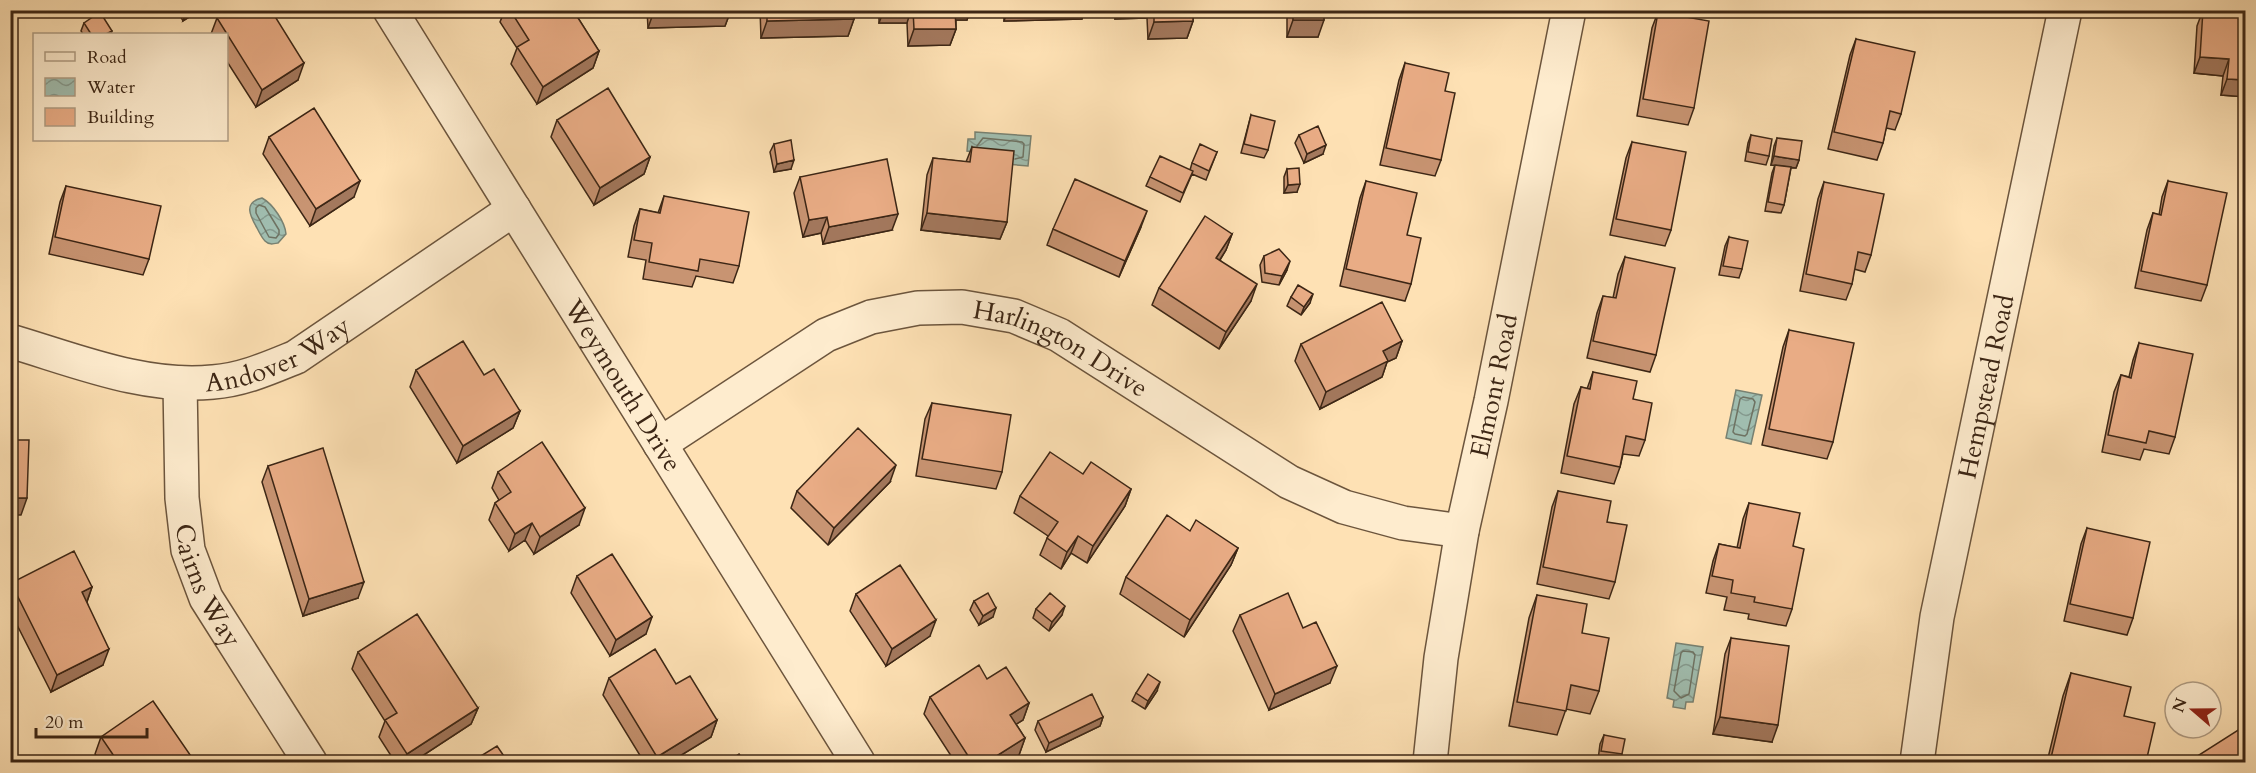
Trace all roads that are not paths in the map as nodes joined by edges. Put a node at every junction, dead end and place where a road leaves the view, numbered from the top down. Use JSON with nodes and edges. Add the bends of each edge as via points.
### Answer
{"nodes":[{"id":1,"x":390,"y":10,"type":"edge"},
{"id":2,"x":1569,"y":10,"type":"edge"},
{"id":3,"x":2065,"y":10,"type":"edge"},
{"id":4,"x":514,"y":209,"type":"junction"},
{"id":5,"x":10,"y":341,"type":"edge"},
{"id":6,"x":180,"y":383,"type":"junction"},
{"id":7,"x":660,"y":444,"type":"junction"},
{"id":8,"x":1462,"y":531,"type":"junction"},
{"id":9,"x":310,"y":762,"type":"edge"},
{"id":10,"x":858,"y":762,"type":"edge"},
{"id":11,"x":1430,"y":762,"type":"edge"},
{"id":12,"x":1917,"y":762,"type":"edge"}],
"edges":[{"from":1,"to":4,"type":"street","name":"Weymouth Drive"},
{"from":2,"to":8,"type":"street","name":"Elmont Road"},
{"from":3,"to":12,"type":"street","name":"Hempstead Road","via":[[1937,617]]},
{"from":4,"to":6,"type":"street","name":"Andover Way","via":[[296,357],[256,373],[214,382]]},
{"from":4,"to":7,"type":"street","name":"Weymouth Drive"},
{"from":5,"to":6,"type":"street","name":"Andover Way","via":[[133,376]]},
{"from":6,"to":9,"type":"street","name":"Cairns Way","via":[[182,498],[188,550],[206,598]]},
{"from":7,"to":8,"type":"street","name":"Harlington Drive","via":[[826,335],[871,317],[918,308],[962,307],[1014,316],[1059,335],[1289,482],[1344,507],[1403,523]]},
{"from":7,"to":10,"type":"street","name":"Weymouth Drive"},
{"from":8,"to":11,"type":"street","name":"Elmont Road","via":[[1440,658]]}]}
